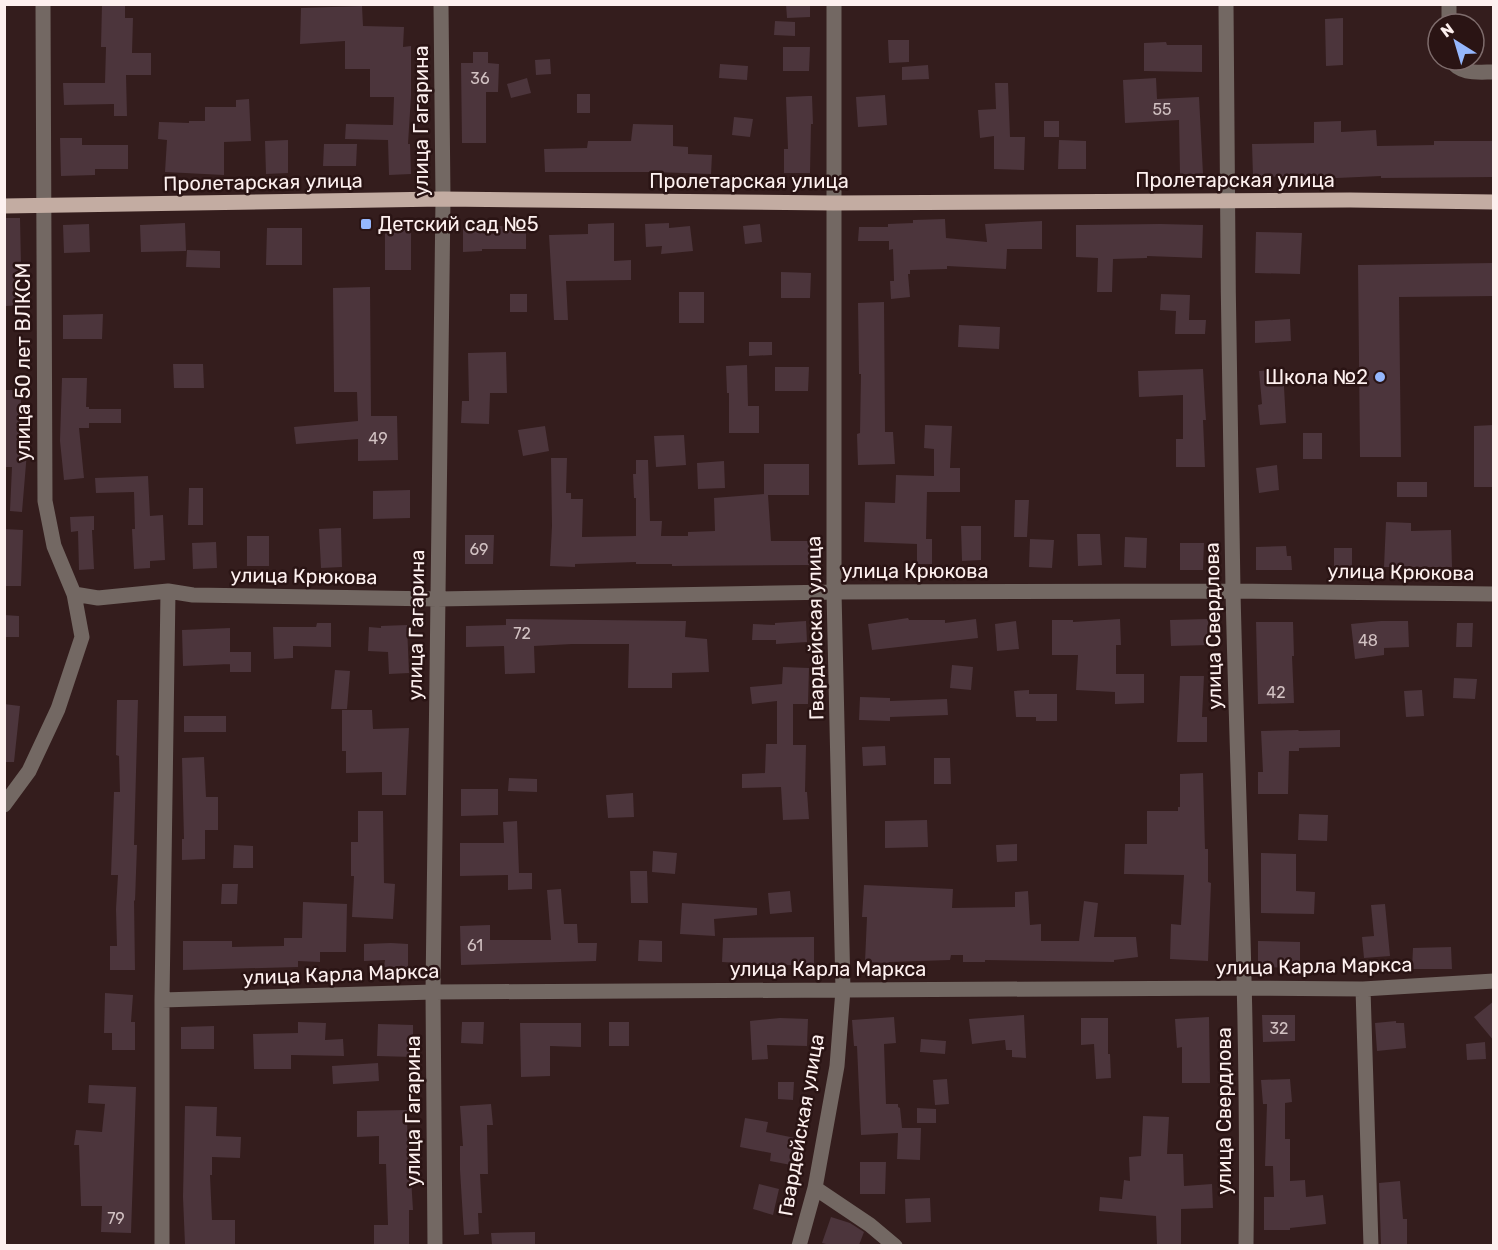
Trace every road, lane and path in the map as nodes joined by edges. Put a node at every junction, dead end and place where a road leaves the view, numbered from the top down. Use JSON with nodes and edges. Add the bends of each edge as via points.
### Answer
{"nodes":[{"id":1,"x":43,"y":4,"type":"edge"},
{"id":2,"x":441,"y":4,"type":"edge"},
{"id":3,"x":834,"y":4,"type":"edge"},
{"id":4,"x":1226,"y":4,"type":"edge"},
{"id":5,"x":443,"y":199,"type":"junction"},
{"id":6,"x":1227,"y":201,"type":"junction"},
{"id":7,"x":1494,"y":202,"type":"edge"},
{"id":8,"x":833,"y":203,"type":"junction"},
{"id":9,"x":4,"y":206,"type":"edge"},
{"id":10,"x":43,"y":207,"type":"junction"},
{"id":11,"x":168,"y":591,"type":"junction"},
{"id":12,"x":1233,"y":591,"type":"junction"},
{"id":13,"x":834,"y":592,"type":"junction"},
{"id":14,"x":74,"y":594,"type":"junction"},
{"id":15,"x":1494,"y":594,"type":"edge"},
{"id":16,"x":437,"y":599,"type":"junction"},
{"id":17,"x":4,"y":805,"type":"edge"},
{"id":18,"x":1494,"y":981,"type":"edge"},
{"id":19,"x":1245,"y":988,"type":"junction"},
{"id":20,"x":1364,"y":989,"type":"junction"},
{"id":21,"x":843,"y":990,"type":"junction"},
{"id":22,"x":434,"y":992,"type":"junction"},
{"id":23,"x":162,"y":1000,"type":"junction"},
{"id":24,"x":815,"y":1188,"type":"junction"},
{"id":25,"x":162,"y":1245,"type":"edge"},
{"id":26,"x":435,"y":1245,"type":"edge"},
{"id":27,"x":799,"y":1245,"type":"edge"},
{"id":28,"x":895,"y":1245,"type":"edge"},
{"id":29,"x":1246,"y":1245,"type":"edge"},
{"id":30,"x":1371,"y":1245,"type":"edge"}],
"edges":[{"from":1,"to":10,"type":"street","name":"улица 50 лет ВЛКСМ"},
{"from":2,"to":5,"type":"street","name":"улица Гагарина"},
{"from":3,"to":8,"type":"street","name":"Гвардейская улица"},
{"from":4,"to":6,"type":"street","name":"улица Свердлова"},
{"from":5,"to":8,"type":"main road","name":"Пролетарская улица"},
{"from":5,"to":10,"type":"main road","name":"Пролетарская улица"},
{"from":5,"to":16,"type":"street","name":"улица Гагарина"},
{"from":6,"to":7,"type":"main road","name":"Пролетарская улица"},
{"from":6,"to":8,"type":"main road","name":"Пролетарская улица"},
{"from":6,"to":12,"type":"street","name":"улица Свердлова"},
{"from":8,"to":13,"type":"street","name":"Гвардейская улица"},
{"from":9,"to":10,"type":"main road","name":"Пролетарская улица"},
{"from":10,"to":14,"type":"street","name":"улица 50 лет ВЛКСМ","via":[[45,501],[54,546]]},
{"from":11,"to":14,"type":"street","via":[[98,598]]},
{"from":11,"to":16,"type":"street","name":"улица Крюкова","via":[[193,595]]},
{"from":11,"to":23,"type":"street"},
{"from":12,"to":13,"type":"street","name":"улица Крюкова"},
{"from":12,"to":15,"type":"street","name":"улица Крюкова"},
{"from":12,"to":19,"type":"street","name":"улица Свердлова"},
{"from":13,"to":16,"type":"street","name":"улица Крюкова"},
{"from":13,"to":21,"type":"street","name":"Гвардейская улица"},
{"from":14,"to":17,"type":"street","name":"улица 50 лет ВЛКСМ","via":[[82,637],[58,709],[29,771]]},
{"from":16,"to":22,"type":"street","name":"улица Гагарина"},
{"from":18,"to":20,"type":"street","name":"улица Карла Маркса"},
{"from":19,"to":20,"type":"street","name":"улица Карла Маркса"},
{"from":19,"to":21,"type":"street","name":"улица Карла Маркса"},
{"from":19,"to":29,"type":"street","name":"улица Свердлова"},
{"from":20,"to":30,"type":"street"},
{"from":21,"to":22,"type":"street","name":"улица Карла Маркса"},
{"from":21,"to":24,"type":"street","name":"Гвардейская улица","via":[[837,1066]]},
{"from":22,"to":23,"type":"street","name":"улица Карла Маркса"},
{"from":22,"to":26,"type":"street","name":"улица Гагарина"},
{"from":23,"to":25,"type":"street"},
{"from":24,"to":27,"type":"street","name":"Гвардейская улица"},
{"from":24,"to":28,"type":"street"}]}
